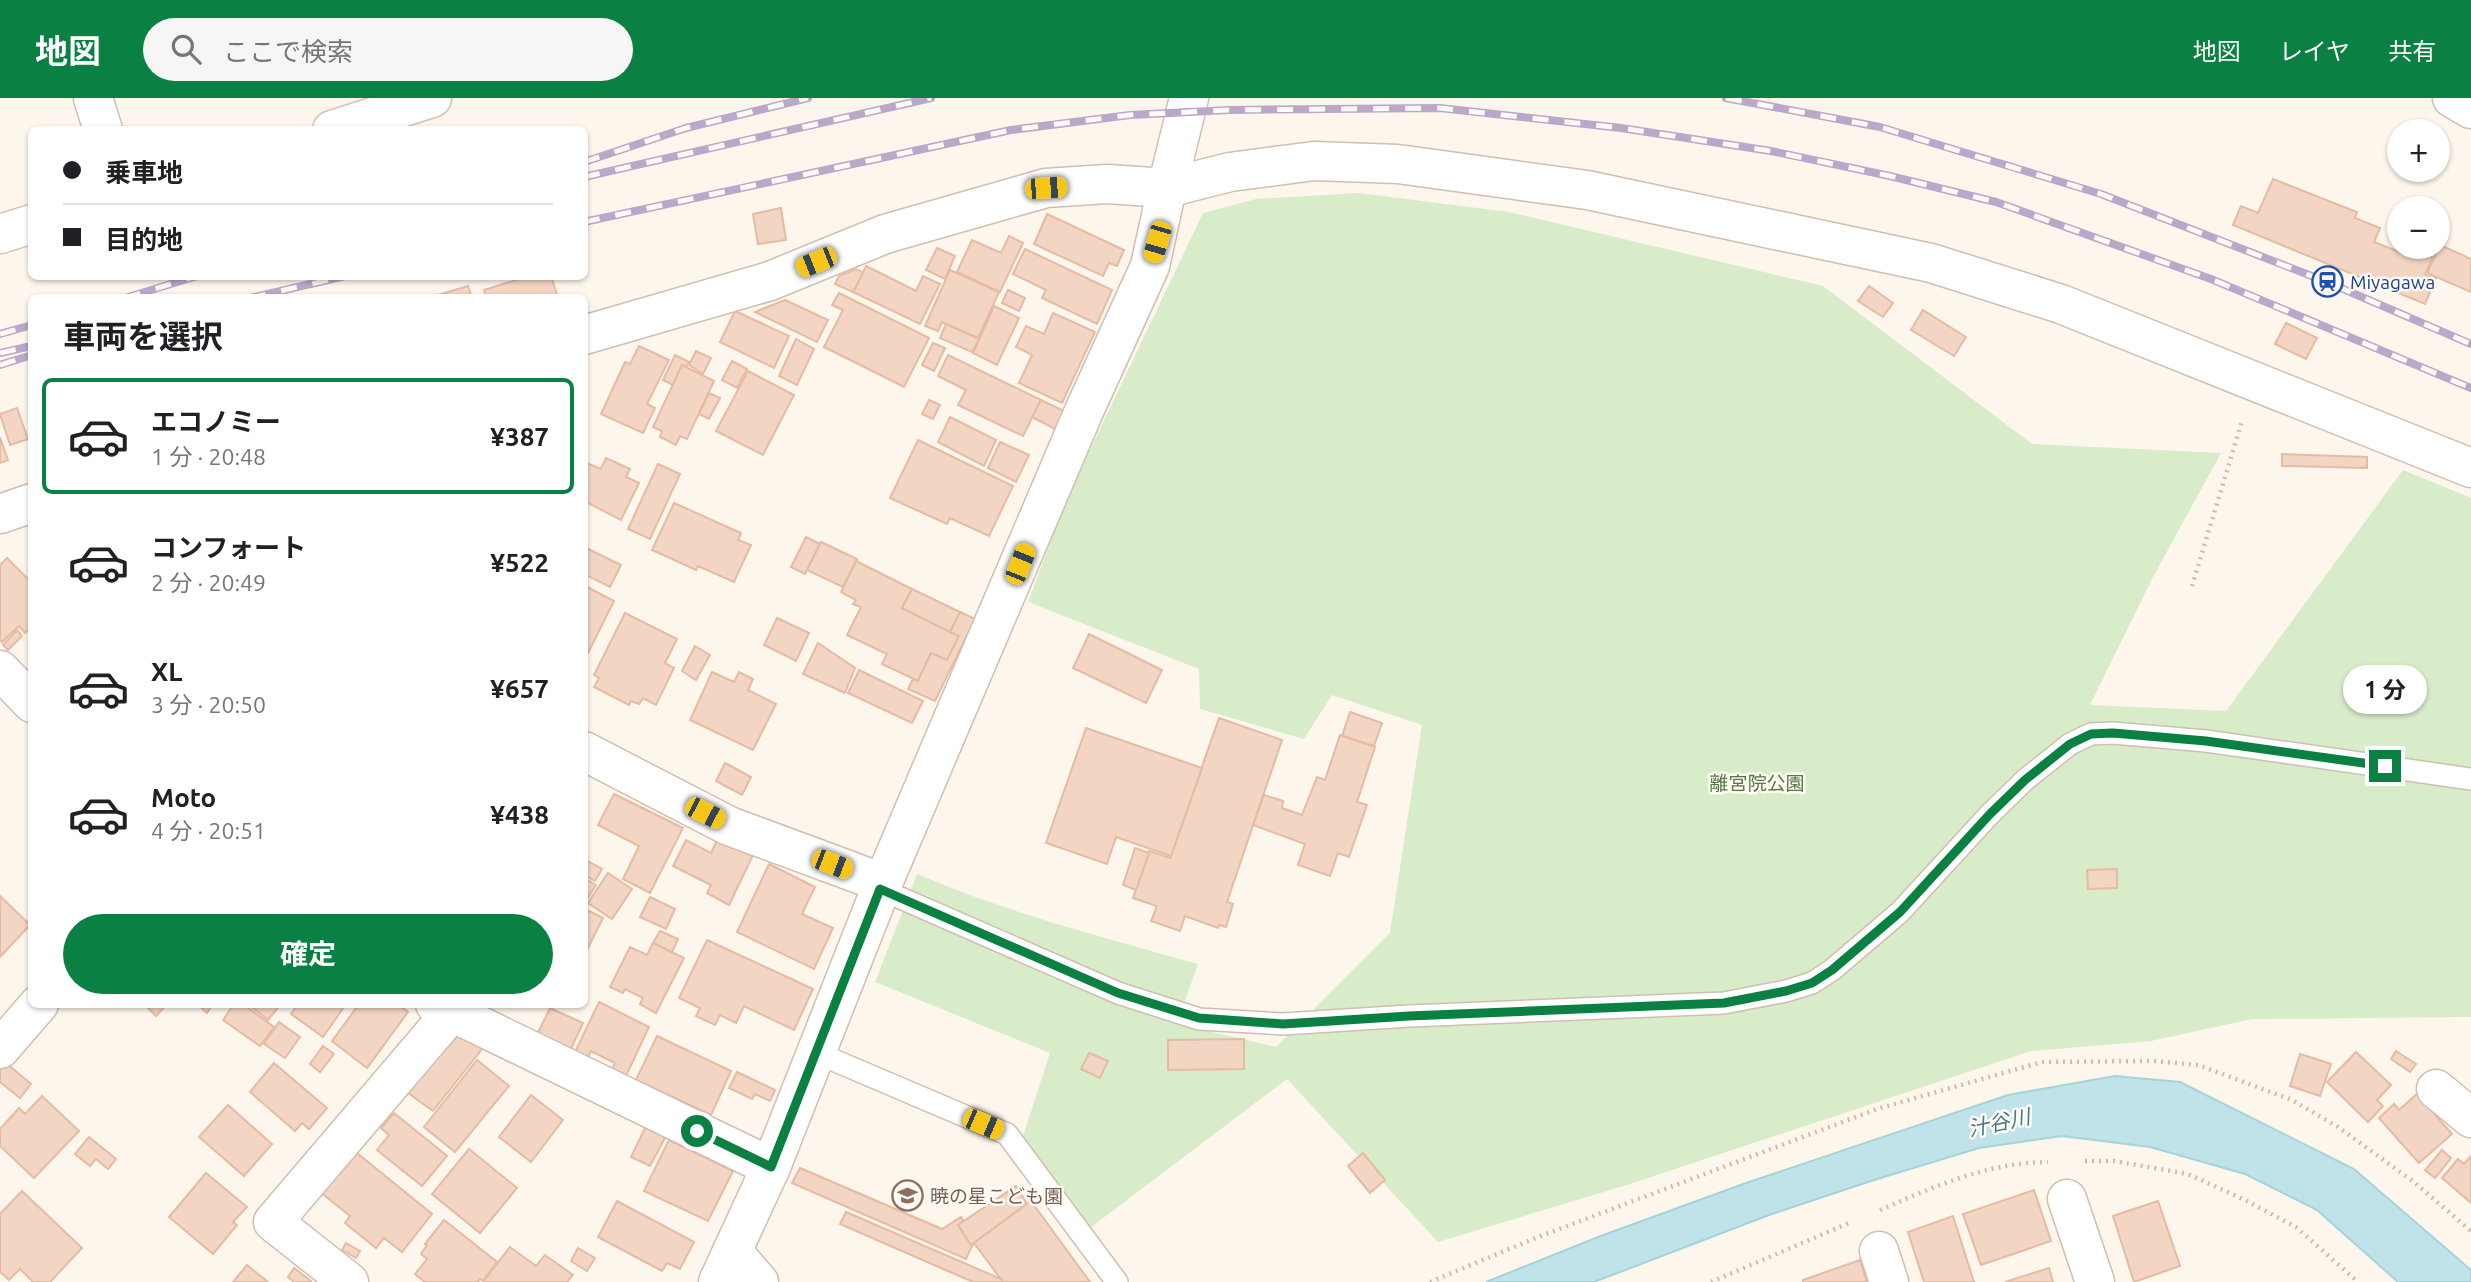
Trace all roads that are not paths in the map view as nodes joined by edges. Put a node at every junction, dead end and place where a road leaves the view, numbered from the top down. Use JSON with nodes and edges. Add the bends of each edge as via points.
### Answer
{"nodes":[{"id":1,"x":93,"y":98,"type":"edge"},
{"id":2,"x":432,"y":98,"type":"edge"},
{"id":3,"x":1189,"y":98,"type":"edge"},
{"id":4,"x":2452,"y":98,"type":"edge"},
{"id":5,"x":2471,"y":109,"type":"edge"},
{"id":6,"x":102,"y":126,"type":"edge"},
{"id":7,"x":344,"y":126,"type":"edge"},
{"id":8,"x":1167,"y":188,"type":"junction"},
{"id":9,"x":28,"y":226,"type":"edge"},
{"id":10,"x":0,"y":234,"type":"edge"},
{"id":11,"x":588,"y":334,"type":"edge"},
{"id":12,"x":2471,"y":468,"type":"edge"},
{"id":13,"x":28,"y":504,"type":"edge"},
{"id":14,"x":0,"y":513,"type":"edge"},
{"id":15,"x":0,"y":670,"type":"edge"},
{"id":16,"x":28,"y":699,"type":"edge"},
{"id":17,"x":588,"y":753,"type":"edge"},
{"id":18,"x":2471,"y":779,"type":"edge"},
{"id":19,"x":881,"y":886,"type":"junction"},
{"id":20,"x":34,"y":1008,"type":"edge"},
{"id":21,"x":443,"y":1009,"type":"edge"},
{"id":22,"x":2,"y":1044,"type":"edge"},
{"id":23,"x":817,"y":1053,"type":"junction"},
{"id":24,"x":2436,"y":1089,"type":"dead end"},
{"id":25,"x":2471,"y":1118,"type":"edge"},
{"id":26,"x":771,"y":1167,"type":"junction"},
{"id":27,"x":2067,"y":1199,"type":"dead end"},
{"id":28,"x":725,"y":1266,"type":"edge"},
{"id":29,"x":349,"y":1282,"type":"edge"},
{"id":30,"x":759,"y":1282,"type":"edge"},
{"id":31,"x":1118,"y":1282,"type":"edge"},
{"id":32,"x":2095,"y":1282,"type":"edge"}],
"edges":[{"from":1,"to":6,"type":"street"},
{"from":2,"to":7,"type":"street"},
{"from":3,"to":8,"type":"street"},
{"from":4,"to":5,"type":"street"},
{"from":8,"to":11,"type":"street","via":[[1107,184],[1046,188],[885,234],[770,281]]},
{"from":8,"to":12,"type":"street","via":[[1230,172],[1314,161],[1398,164],[1587,190],[1931,263],[2061,304]]},
{"from":8,"to":19,"type":"street","via":[[1150,266]]},
{"from":9,"to":10,"type":"street"},
{"from":13,"to":14,"type":"street"},
{"from":15,"to":16,"type":"street"},
{"from":17,"to":19,"type":"street","via":[[729,826]]},
{"from":18,"to":19,"type":"lane","via":[[2206,741],[2091,734],[2070,744],[2025,780],[1900,912],[1832,970],[1812,983],[1786,991],[1724,1003],[1283,1024],[1199,1018],[1118,993]]},
{"from":19,"to":23,"type":"street"},
{"from":20,"to":22,"type":"street"},
{"from":21,"to":26,"type":"street"},
{"from":21,"to":29,"type":"street","via":[[273,1222]]},
{"from":23,"to":26,"type":"street"},
{"from":23,"to":31,"type":"lane","via":[[1007,1134]]},
{"from":24,"to":25,"type":"street"},
{"from":26,"to":28,"type":"street"},
{"from":27,"to":32,"type":"street"},
{"from":28,"to":30,"type":"street"}]}
